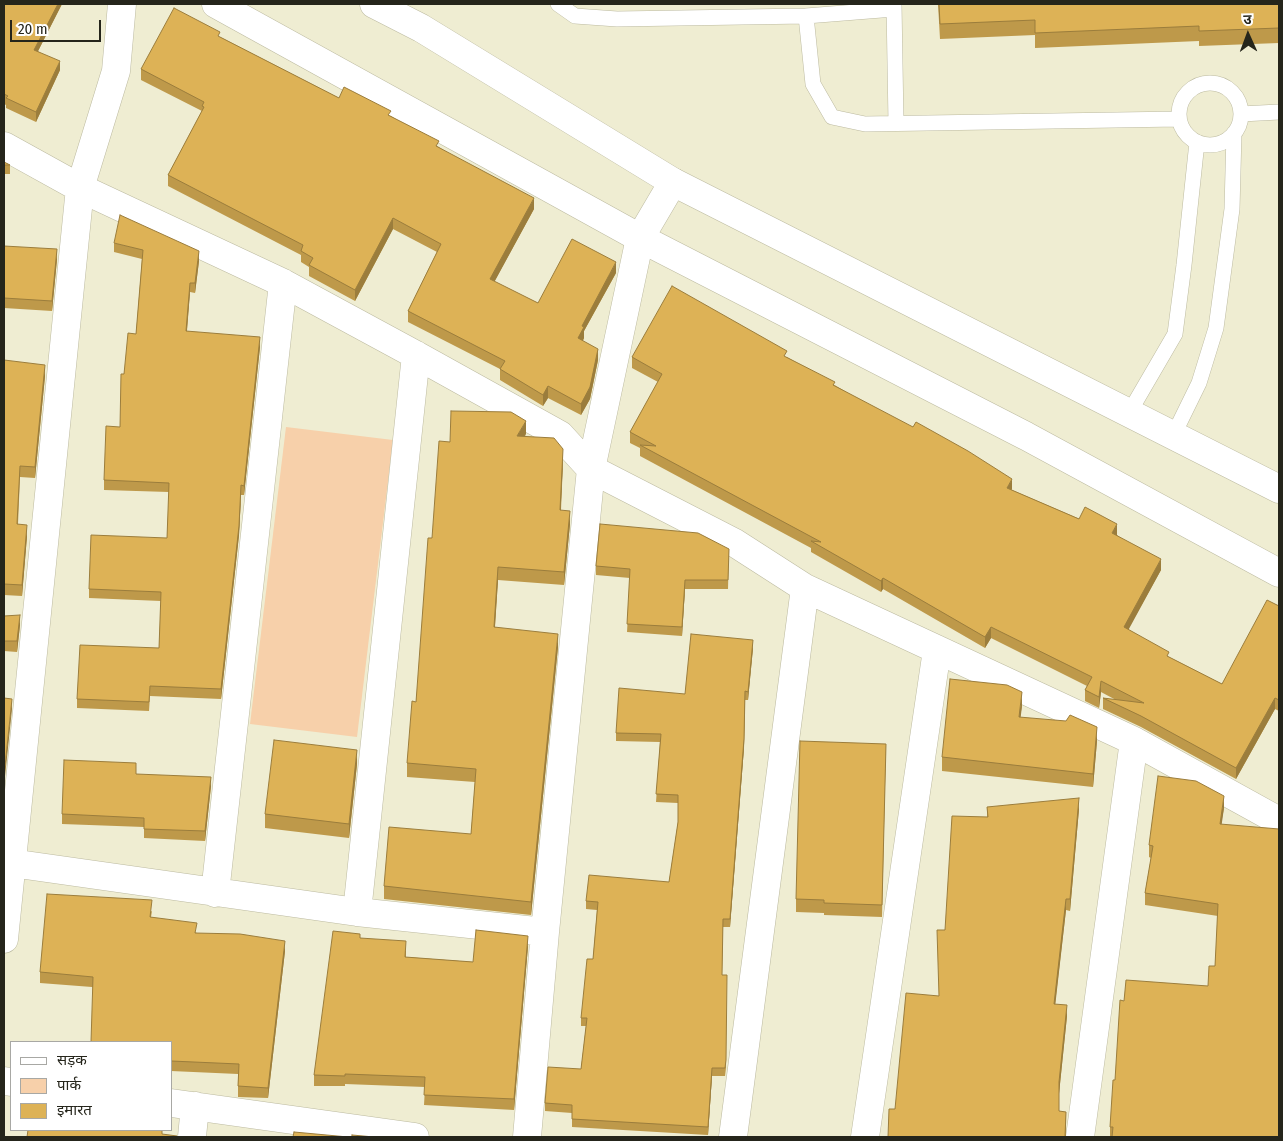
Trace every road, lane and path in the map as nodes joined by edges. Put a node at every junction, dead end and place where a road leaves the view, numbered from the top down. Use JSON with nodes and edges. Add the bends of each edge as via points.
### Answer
{"nodes":[{"id":1,"x":122,"y":4,"type":"edge"},
{"id":2,"x":216,"y":4,"type":"edge"},
{"id":3,"x":374,"y":4,"type":"edge"},
{"id":4,"x":558,"y":4,"type":"edge"},
{"id":5,"x":894,"y":6,"type":"edge"},
{"id":6,"x":806,"y":16,"type":"junction"},
{"id":7,"x":1279,"y":112,"type":"edge"},
{"id":8,"x":1241,"y":114,"type":"junction"},
{"id":9,"x":1179,"y":119,"type":"junction"},
{"id":10,"x":896,"y":123,"type":"junction"},
{"id":11,"x":1234,"y":133,"type":"junction"},
{"id":12,"x":1197,"y":142,"type":"junction"},
{"id":13,"x":4,"y":146,"type":"edge"},
{"id":14,"x":673,"y":182,"type":"junction"},
{"id":15,"x":80,"y":188,"type":"junction"},
{"id":16,"x":640,"y":238,"type":"junction"},
{"id":17,"x":283,"y":282,"type":"junction"},
{"id":18,"x":416,"y":355,"type":"junction"},
{"id":19,"x":1129,"y":413,"type":"junction"},
{"id":20,"x":1174,"y":436,"type":"junction"},
{"id":21,"x":591,"y":469,"type":"junction"},
{"id":22,"x":1279,"y":489,"type":"edge"},
{"id":23,"x":1279,"y":573,"type":"edge"},
{"id":24,"x":805,"y":588,"type":"junction"},
{"id":25,"x":937,"y":650,"type":"junction"},
{"id":26,"x":1134,"y":741,"type":"junction"},
{"id":27,"x":1279,"y":821,"type":"edge"},
{"id":28,"x":8,"y":863,"type":"edge"},
{"id":29,"x":215,"y":893,"type":"junction"},
{"id":30,"x":357,"y":912,"type":"junction"},
{"id":31,"x":545,"y":932,"type":"junction"},
{"id":32,"x":4,"y":939,"type":"edge"},
{"id":33,"x":183,"y":1104,"type":"edge"},
{"id":34,"x":192,"y":1137,"type":"edge"},
{"id":35,"x":415,"y":1137,"type":"edge"},
{"id":36,"x":527,"y":1137,"type":"edge"},
{"id":37,"x":733,"y":1137,"type":"edge"},
{"id":38,"x":865,"y":1137,"type":"edge"},
{"id":39,"x":1080,"y":1137,"type":"edge"}],
"edges":[{"from":1,"to":15,"type":"street","via":[[116,71]]},
{"from":2,"to":16,"type":"street"},
{"from":3,"to":14,"type":"street","via":[[421,28]]},
{"from":4,"to":6,"type":"lane","via":[[575,16],[617,19]]},
{"from":5,"to":6,"type":"lane"},
{"from":5,"to":10,"type":"lane"},
{"from":6,"to":10,"type":"lane","via":[[813,84],[832,117],[865,124]]},
{"from":7,"to":8,"type":"lane"},
{"from":8,"to":9,"type":"lane","via":[[1234,94],[1226,87],[1206,83],[1182,99]]},
{"from":8,"to":11,"type":"lane"},
{"from":9,"to":10,"type":"lane"},
{"from":9,"to":12,"type":"lane","via":[[1188,136]]},
{"from":11,"to":12,"type":"lane","via":[[1216,144]]},
{"from":11,"to":20,"type":"lane","via":[[1232,216],[1216,328],[1199,384]]},
{"from":12,"to":19,"type":"lane","via":[[1175,334]]},
{"from":13,"to":15,"type":"street"},
{"from":14,"to":16,"type":"street"},
{"from":14,"to":19,"type":"street"},
{"from":15,"to":17,"type":"street"},
{"from":15,"to":28,"type":"street"},
{"from":16,"to":21,"type":"street"},
{"from":16,"to":23,"type":"street","via":[[1026,436]]},
{"from":17,"to":18,"type":"street"},
{"from":17,"to":29,"type":"street"},
{"from":18,"to":21,"type":"street","via":[[560,435]]},
{"from":18,"to":30,"type":"street"},
{"from":19,"to":20,"type":"street"},
{"from":20,"to":22,"type":"street"},
{"from":21,"to":24,"type":"street","via":[[735,543]]},
{"from":21,"to":31,"type":"street"},
{"from":24,"to":25,"type":"street"},
{"from":24,"to":37,"type":"street"},
{"from":25,"to":26,"type":"street"},
{"from":25,"to":38,"type":"street"},
{"from":26,"to":27,"type":"street"},
{"from":26,"to":39,"type":"street"},
{"from":28,"to":29,"type":"street"},
{"from":28,"to":32,"type":"street"},
{"from":29,"to":30,"type":"street"},
{"from":30,"to":31,"type":"street"},
{"from":31,"to":36,"type":"street"},
{"from":33,"to":34,"type":"street"},
{"from":33,"to":35,"type":"street"}]}
